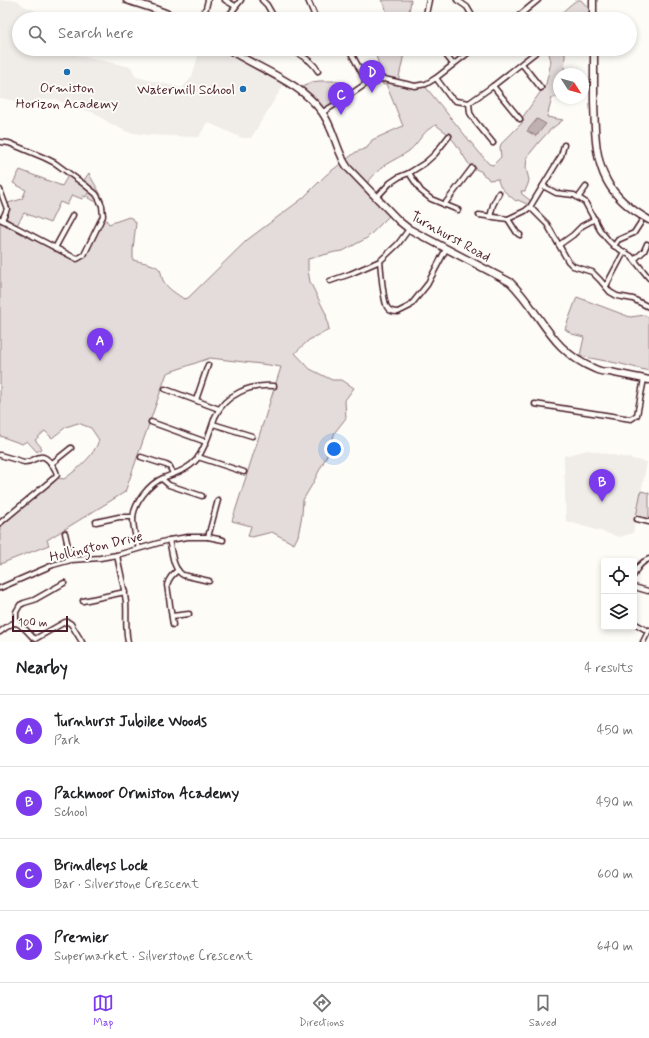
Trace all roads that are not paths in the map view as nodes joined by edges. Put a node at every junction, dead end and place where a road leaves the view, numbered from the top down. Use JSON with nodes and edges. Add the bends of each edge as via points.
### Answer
{"nodes":[{"id":1,"x":127,"y":0,"type":"edge"},
{"id":2,"x":208,"y":0,"type":"edge"},
{"id":3,"x":225,"y":0,"type":"edge"},
{"id":4,"x":241,"y":0,"type":"edge"},
{"id":5,"x":262,"y":0,"type":"edge"},
{"id":6,"x":308,"y":0,"type":"edge"},
{"id":7,"x":429,"y":0,"type":"edge"},
{"id":8,"x":457,"y":0,"type":"edge"},
{"id":9,"x":538,"y":0,"type":"edge"},
{"id":10,"x":593,"y":0,"type":"edge"},
{"id":11,"x":235,"y":6,"type":"junction"},
{"id":12,"x":164,"y":12,"type":"edge"},
{"id":13,"x":203,"y":12,"type":"edge"},
{"id":14,"x":231,"y":12,"type":"edge"},
{"id":15,"x":272,"y":12,"type":"edge"},
{"id":16,"x":313,"y":12,"type":"edge"},
{"id":17,"x":426,"y":12,"type":"edge"},
{"id":18,"x":470,"y":12,"type":"edge"},
{"id":19,"x":523,"y":12,"type":"edge"},
{"id":20,"x":593,"y":12,"type":"edge"},
{"id":21,"x":240,"y":56,"type":"edge"},
{"id":22,"x":301,"y":56,"type":"edge"},
{"id":23,"x":353,"y":56,"type":"edge"},
{"id":24,"x":447,"y":56,"type":"edge"},
{"id":25,"x":464,"y":56,"type":"edge"},
{"id":26,"x":532,"y":56,"type":"edge"},
{"id":27,"x":594,"y":56,"type":"edge"},
{"id":28,"x":453,"y":64,"type":"junction"},
{"id":29,"x":522,"y":64,"type":"junction"},
{"id":30,"x":315,"y":66,"type":"junction"},
{"id":31,"x":311,"y":69,"type":"dead end"},
{"id":32,"x":318,"y":71,"type":"dead end"},
{"id":33,"x":436,"y":78,"type":"junction"},
{"id":34,"x":367,"y":83,"type":"junction"},
{"id":35,"x":493,"y":86,"type":"junction"},
{"id":36,"x":541,"y":88,"type":"dead end"},
{"id":37,"x":469,"y":103,"type":"junction"},
{"id":38,"x":322,"y":112,"type":"junction"},
{"id":39,"x":520,"y":119,"type":"dead end"},
{"id":40,"x":449,"y":136,"type":"dead end"},
{"id":41,"x":0,"y":142,"type":"edge"},
{"id":42,"x":493,"y":143,"type":"dead end"},
{"id":43,"x":564,"y":145,"type":"dead end"},
{"id":44,"x":472,"y":168,"type":"dead end"},
{"id":45,"x":409,"y":173,"type":"junction"},
{"id":46,"x":543,"y":186,"type":"junction"},
{"id":47,"x":586,"y":187,"type":"dead end"},
{"id":48,"x":0,"y":190,"type":"edge"},
{"id":49,"x":499,"y":193,"type":"dead end"},
{"id":50,"x":377,"y":197,"type":"junction"},
{"id":51,"x":578,"y":198,"type":"junction"},
{"id":52,"x":444,"y":205,"type":"junction"},
{"id":53,"x":530,"y":207,"type":"junction"},
{"id":54,"x":458,"y":210,"type":"dead end"},
{"id":55,"x":73,"y":215,"type":"dead end"},
{"id":56,"x":479,"y":215,"type":"dead end"},
{"id":57,"x":490,"y":217,"type":"junction"},
{"id":58,"x":508,"y":219,"type":"junction"},
{"id":59,"x":1,"y":220,"type":"edge"},
{"id":60,"x":595,"y":220,"type":"junction"},
{"id":61,"x":649,"y":220,"type":"edge"},
{"id":62,"x":641,"y":222,"type":"dead end"},
{"id":63,"x":409,"y":229,"type":"junction"},
{"id":64,"x":517,"y":234,"type":"dead end"},
{"id":65,"x":647,"y":244,"type":"dead end"},
{"id":66,"x":560,"y":245,"type":"junction"},
{"id":67,"x":614,"y":246,"type":"junction"},
{"id":68,"x":55,"y":248,"type":"junction"},
{"id":69,"x":446,"y":249,"type":"junction"},
{"id":70,"x":624,"y":252,"type":"junction"},
{"id":71,"x":635,"y":259,"type":"junction"},
{"id":72,"x":380,"y":261,"type":"junction"},
{"id":73,"x":649,"y":278,"type":"edge"},
{"id":74,"x":330,"y":281,"type":"dead end"},
{"id":75,"x":606,"y":286,"type":"junction"},
{"id":76,"x":649,"y":299,"type":"edge"},
{"id":77,"x":647,"y":306,"type":"edge"},
{"id":78,"x":208,"y":365,"type":"dead end"},
{"id":79,"x":646,"y":380,"type":"edge"},
{"id":80,"x":274,"y":386,"type":"dead end"},
{"id":81,"x":165,"y":389,"type":"dead end"},
{"id":82,"x":196,"y":400,"type":"junction"},
{"id":83,"x":535,"y":404,"type":"dead end"},
{"id":84,"x":220,"y":409,"type":"junction"},
{"id":85,"x":151,"y":422,"type":"dead end"},
{"id":86,"x":213,"y":424,"type":"junction"},
{"id":87,"x":250,"y":434,"type":"dead end"},
{"id":88,"x":206,"y":442,"type":"junction"},
{"id":89,"x":71,"y":448,"type":"dead end"},
{"id":90,"x":0,"y":455,"type":"edge"},
{"id":91,"x":141,"y":457,"type":"dead end"},
{"id":92,"x":198,"y":457,"type":"junction"},
{"id":93,"x":52,"y":464,"type":"junction"},
{"id":94,"x":244,"y":472,"type":"dead end"},
{"id":95,"x":173,"y":474,"type":"junction"},
{"id":96,"x":162,"y":479,"type":"junction"},
{"id":97,"x":202,"y":496,"type":"dead end"},
{"id":98,"x":218,"y":500,"type":"dead end"},
{"id":99,"x":133,"y":517,"type":"junction"},
{"id":100,"x":637,"y":519,"type":"dead end"},
{"id":101,"x":0,"y":522,"type":"edge"},
{"id":102,"x":96,"y":522,"type":"dead end"},
{"id":103,"x":649,"y":522,"type":"edge"},
{"id":104,"x":65,"y":533,"type":"dead end"},
{"id":105,"x":208,"y":537,"type":"junction"},
{"id":106,"x":170,"y":540,"type":"junction"},
{"id":107,"x":223,"y":540,"type":"dead end"},
{"id":108,"x":139,"y":548,"type":"junction"},
{"id":109,"x":117,"y":555,"type":"junction"},
{"id":110,"x":649,"y":559,"type":"edge"},
{"id":111,"x":71,"y":560,"type":"junction"},
{"id":112,"x":637,"y":569,"type":"edge"},
{"id":113,"x":178,"y":570,"type":"junction"},
{"id":114,"x":207,"y":579,"type":"dead end"},
{"id":115,"x":64,"y":583,"type":"dead end"},
{"id":116,"x":0,"y":588,"type":"edge"},
{"id":117,"x":637,"y":588,"type":"edge"},
{"id":118,"x":648,"y":591,"type":"dead end"},
{"id":119,"x":125,"y":592,"type":"junction"},
{"id":120,"x":85,"y":599,"type":"dead end"},
{"id":121,"x":190,"y":613,"type":"dead end"},
{"id":122,"x":172,"y":616,"type":"junction"},
{"id":123,"x":16,"y":623,"type":"junction"},
{"id":124,"x":173,"y":625,"type":"dead end"},
{"id":125,"x":637,"y":625,"type":"edge"},
{"id":126,"x":649,"y":631,"type":"edge"},
{"id":127,"x":0,"y":632,"type":"edge"},
{"id":128,"x":32,"y":640,"type":"edge"},
{"id":129,"x":82,"y":642,"type":"edge"},
{"id":130,"x":128,"y":642,"type":"edge"},
{"id":131,"x":643,"y":642,"type":"edge"}],
"edges":[{"from":1,"to":12,"type":"street"},
{"from":2,"to":13,"type":"street"},
{"from":3,"to":11,"type":"street"},
{"from":4,"to":11,"type":"street"},
{"from":5,"to":15,"type":"street"},
{"from":6,"to":16,"type":"street"},
{"from":7,"to":17,"type":"street"},
{"from":8,"to":18,"type":"street"},
{"from":9,"to":19,"type":"street"},
{"from":10,"to":20,"type":"street"},
{"from":11,"to":14,"type":"street"},
{"from":21,"to":38,"type":"street","name":"Turnhurst Road","via":[[292,85],[310,98]]},
{"from":22,"to":30,"type":"street"},
{"from":23,"to":34,"type":"street"},
{"from":24,"to":28,"type":"street"},
{"from":25,"to":28,"type":"street"},
{"from":26,"to":29,"type":"street"},
{"from":27,"to":61,"type":"street","via":[[595,132],[600,165],[607,182],[620,199]]},
{"from":28,"to":33,"type":"street"},
{"from":29,"to":35,"type":"street"},
{"from":29,"to":36,"type":"street"},
{"from":30,"to":31,"type":"street"},
{"from":30,"to":32,"type":"street"},
{"from":33,"to":34,"type":"street","via":[[418,86],[384,79]]},
{"from":33,"to":37,"type":"street","via":[[450,97],[456,101]]},
{"from":34,"to":38,"type":"street"},
{"from":35,"to":37,"type":"street"},
{"from":35,"to":39,"type":"street"},
{"from":37,"to":42,"type":"street","via":[[470,113]]},
{"from":38,"to":50,"type":"street","name":"Turnhurst Road","via":[[348,168]]},
{"from":40,"to":45,"type":"street","via":[[436,154]]},
{"from":41,"to":68,"type":"street","via":[[10,143],[55,163],[99,199],[103,216],[84,255],[77,259]]},
{"from":43,"to":46,"type":"street","via":[[564,153]]},
{"from":44,"to":52,"type":"street"},
{"from":45,"to":50,"type":"street","via":[[390,183]]},
{"from":45,"to":52,"type":"street","via":[[421,191]]},
{"from":46,"to":51,"type":"street","via":[[556,193],[571,194]]},
{"from":46,"to":53,"type":"street"},
{"from":47,"to":51,"type":"street"},
{"from":48,"to":59,"type":"street","via":[[7,209]]},
{"from":49,"to":57,"type":"street"},
{"from":50,"to":63,"type":"street","name":"Turnhurst Road"},
{"from":51,"to":60,"type":"street","via":[[585,202]]},
{"from":52,"to":54,"type":"street"},
{"from":53,"to":58,"type":"street"},
{"from":53,"to":66,"type":"street","via":[[547,224]]},
{"from":55,"to":68,"type":"street"},
{"from":56,"to":57,"type":"street"},
{"from":57,"to":58,"type":"street"},
{"from":58,"to":64,"type":"street"},
{"from":59,"to":68,"type":"street"},
{"from":60,"to":66,"type":"street","via":[[582,226]]},
{"from":60,"to":67,"type":"street"},
{"from":62,"to":67,"type":"street","via":[[634,234],[618,240]]},
{"from":63,"to":69,"type":"street","name":"Turnhurst Road"},
{"from":63,"to":72,"type":"street"},
{"from":65,"to":71,"type":"street","via":[[644,251]]},
{"from":66,"to":75,"type":"street","via":[[573,266],[592,272]]},
{"from":67,"to":70,"type":"street"},
{"from":69,"to":72,"type":"street","via":[[427,285],[410,306],[398,312],[391,311],[386,306]]},
{"from":69,"to":79,"type":"street","name":"Turnhurst Road","via":[[510,282],[562,348],[578,361],[596,370]]},
{"from":70,"to":71,"type":"street"},
{"from":70,"to":75,"type":"street"},
{"from":71,"to":73,"type":"street"},
{"from":72,"to":74,"type":"street"},
{"from":75,"to":77,"type":"street","via":[[617,296],[633,299]]},
{"from":76,"to":77,"type":"street"},
{"from":78,"to":82,"type":"street"},
{"from":79,"to":83,"type":"street","via":[[637,415],[631,419]]},
{"from":80,"to":84,"type":"street","via":[[259,386],[241,392]]},
{"from":81,"to":82,"type":"street"},
{"from":82,"to":84,"type":"street"},
{"from":84,"to":86,"type":"street"},
{"from":85,"to":88,"type":"street"},
{"from":86,"to":87,"type":"street"},
{"from":86,"to":88,"type":"street"},
{"from":88,"to":92,"type":"street"},
{"from":89,"to":93,"type":"street"},
{"from":90,"to":93,"type":"street","via":[[24,462],[43,456]]},
{"from":91,"to":95,"type":"street","via":[[170,467]]},
{"from":92,"to":94,"type":"street"},
{"from":92,"to":95,"type":"street","via":[[189,467]]},
{"from":93,"to":101,"type":"street","via":[[57,472],[56,476]]},
{"from":95,"to":96,"type":"street"},
{"from":96,"to":97,"type":"street","via":[[169,485],[195,496]]},
{"from":96,"to":99,"type":"street","via":[[145,492]]},
{"from":98,"to":105,"type":"street"},
{"from":99,"to":102,"type":"street"},
{"from":99,"to":108,"type":"street"},
{"from":100,"to":103,"type":"street"},
{"from":104,"to":111,"type":"street"},
{"from":105,"to":106,"type":"street","name":"Hollington Drive"},
{"from":105,"to":107,"type":"street","name":"Hollington Drive"},
{"from":106,"to":108,"type":"street","name":"Hollington Drive"},
{"from":106,"to":113,"type":"street","via":[[174,564]]},
{"from":108,"to":109,"type":"street","name":"Hollington Drive"},
{"from":109,"to":111,"type":"street","name":"Hollington Drive"},
{"from":109,"to":119,"type":"street"},
{"from":110,"to":112,"type":"street","via":[[643,561]]},
{"from":111,"to":116,"type":"street","name":"Hollington Drive"},
{"from":113,"to":114,"type":"street","via":[[183,575]]},
{"from":113,"to":122,"type":"street","via":[[171,576],[168,585]]},
{"from":115,"to":123,"type":"street","via":[[20,605],[16,612]]},
{"from":117,"to":118,"type":"street"},
{"from":119,"to":120,"type":"street"},
{"from":119,"to":130,"type":"street"},
{"from":121,"to":122,"type":"street"},
{"from":122,"to":124,"type":"street"},
{"from":123,"to":127,"type":"street"},
{"from":123,"to":128,"type":"street","via":[[31,635]]},
{"from":125,"to":126,"type":"street"},
{"from":126,"to":131,"type":"street"},
{"from":128,"to":129,"type":"street","via":[[68,622]]}]}
